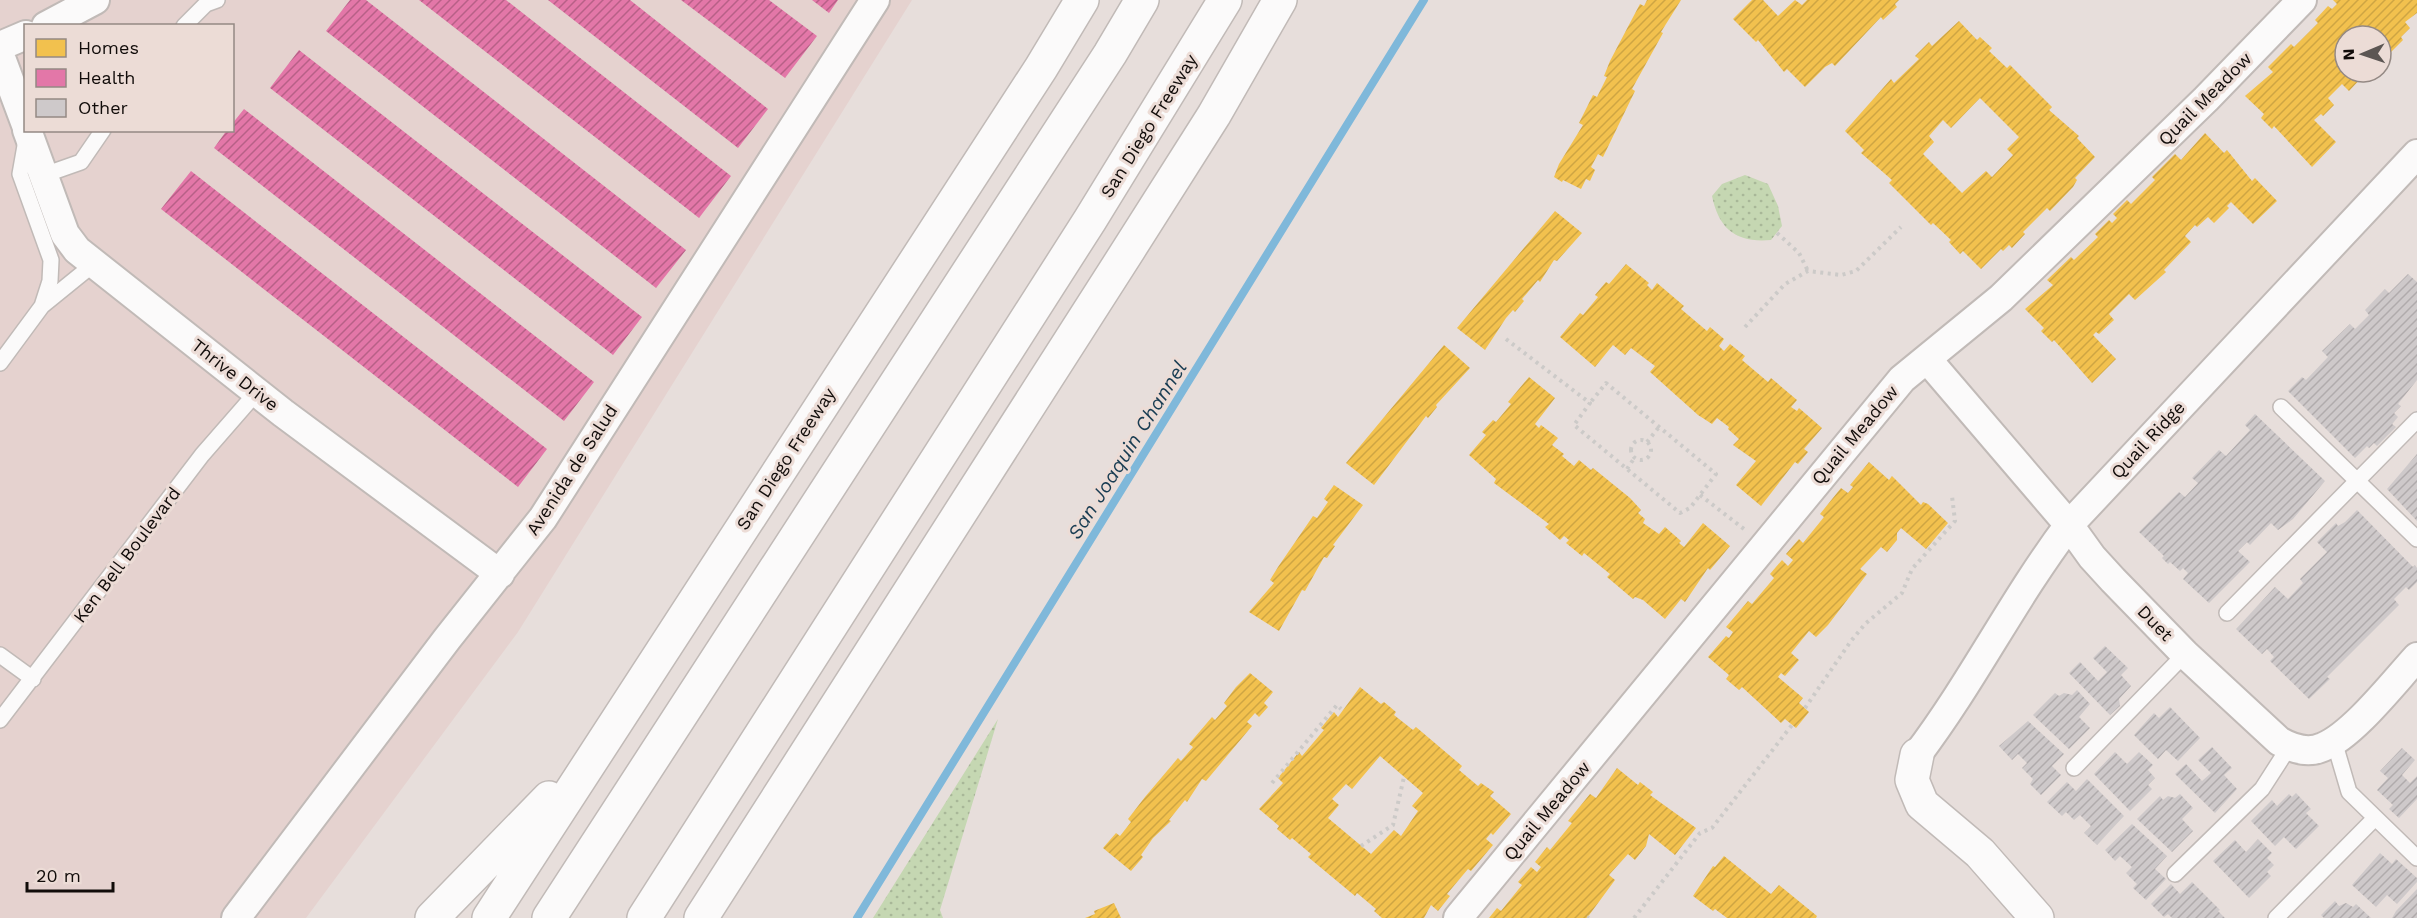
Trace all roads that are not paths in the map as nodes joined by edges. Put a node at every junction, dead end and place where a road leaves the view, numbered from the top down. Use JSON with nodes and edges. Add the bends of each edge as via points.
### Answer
{"nodes":[{"id":1,"x":95,"y":0,"type":"edge"},
{"id":2,"x":217,"y":0,"type":"edge"},
{"id":3,"x":875,"y":0,"type":"edge"},
{"id":4,"x":1082,"y":0,"type":"edge"},
{"id":5,"x":1142,"y":0,"type":"edge"},
{"id":6,"x":1225,"y":0,"type":"edge"},
{"id":7,"x":1280,"y":0,"type":"edge"},
{"id":8,"x":2302,"y":0,"type":"edge"},
{"id":9,"x":50,"y":24,"type":"edge"},
{"id":10,"x":186,"y":24,"type":"edge"},
{"id":11,"x":24,"y":36,"type":"edge"},
{"id":12,"x":0,"y":46,"type":"edge"},
{"id":13,"x":0,"y":55,"type":"edge"},
{"id":14,"x":24,"y":120,"type":"edge"},
{"id":15,"x":28,"y":132,"type":"edge"},
{"id":16,"x":28,"y":132,"type":"edge"},
{"id":17,"x":102,"y":132,"type":"edge"},
{"id":18,"x":2417,"y":154,"type":"edge"},
{"id":19,"x":44,"y":175,"type":"junction"},
{"id":20,"x":95,"y":263,"type":"junction"},
{"id":21,"x":42,"y":306,"type":"junction"},
{"id":22,"x":1927,"y":359,"type":"junction"},
{"id":23,"x":0,"y":363,"type":"edge"},
{"id":24,"x":257,"y":392,"type":"junction"},
{"id":25,"x":2281,"y":407,"type":"dead end"},
{"id":26,"x":2417,"y":420,"type":"edge"},
{"id":27,"x":2357,"y":481,"type":"junction"},
{"id":28,"x":2070,"y":525,"type":"junction"},
{"id":29,"x":2417,"y":539,"type":"edge"},
{"id":30,"x":500,"y":574,"type":"junction"},
{"id":31,"x":2227,"y":613,"type":"dead end"},
{"id":32,"x":2185,"y":654,"type":"junction"},
{"id":33,"x":0,"y":655,"type":"edge"},
{"id":34,"x":2417,"y":657,"type":"edge"},
{"id":35,"x":33,"y":680,"type":"junction"},
{"id":36,"x":0,"y":720,"type":"edge"},
{"id":37,"x":2334,"y":741,"type":"junction"},
{"id":38,"x":598,"y":747,"type":"junction"},
{"id":39,"x":2289,"y":747,"type":"junction"},
{"id":40,"x":1917,"y":755,"type":"joint"},
{"id":41,"x":2074,"y":768,"type":"dead end"},
{"id":42,"x":2374,"y":819,"type":"junction"},
{"id":43,"x":2417,"y":858,"type":"edge"},
{"id":44,"x":2175,"y":874,"type":"dead end"},
{"id":45,"x":237,"y":918,"type":"edge"},
{"id":46,"x":432,"y":918,"type":"edge"},
{"id":47,"x":489,"y":918,"type":"edge"},
{"id":48,"x":549,"y":918,"type":"edge"},
{"id":49,"x":644,"y":918,"type":"edge"},
{"id":50,"x":701,"y":918,"type":"edge"},
{"id":51,"x":1458,"y":918,"type":"edge"},
{"id":52,"x":2037,"y":918,"type":"edge"},
{"id":53,"x":2276,"y":918,"type":"edge"}],
"edges":[{"from":1,"to":9,"type":"street"},
{"from":2,"to":10,"type":"lane","via":[[206,4]]},
{"from":3,"to":30,"type":"street","name":"Avenida de Salud","via":[[543,518]]},
{"from":4,"to":38,"type":"main road","name":"San Diego Freeway"},
{"from":5,"to":48,"type":"main road"},
{"from":6,"to":49,"type":"main road","name":"San Diego Freeway","via":[[1090,220]]},
{"from":7,"to":50,"type":"main road","via":[[1166,192]]},
{"from":8,"to":22,"type":"street","name":"Quail Meadow","via":[[2001,298]]},
{"from":11,"to":12,"type":"street"},
{"from":13,"to":14,"type":"street"},
{"from":15,"to":19,"type":"street","name":"Thrive Drive"},
{"from":16,"to":21,"type":"lane","name":"Thrive Drive","via":[[20,174],[51,260]]},
{"from":17,"to":19,"type":"lane","via":[[81,162]]},
{"from":18,"to":28,"type":"street","name":"Quail Ridge"},
{"from":19,"to":20,"type":"street","name":"Thrive Drive","via":[[65,234],[77,250]]},
{"from":20,"to":21,"type":"lane"},
{"from":20,"to":24,"type":"street","name":"Thrive Drive"},
{"from":21,"to":23,"type":"lane"},
{"from":22,"to":28,"type":"street","name":"Duet"},
{"from":22,"to":51,"type":"street","name":"Quail Meadow","via":[[1902,379],[1862,425]]},
{"from":24,"to":30,"type":"street","name":"Thrive Drive"},
{"from":24,"to":35,"type":"lane","name":"Ken Bell Boulevard","via":[[202,455]]},
{"from":25,"to":27,"type":"lane"},
{"from":26,"to":27,"type":"lane"},
{"from":27,"to":29,"type":"lane"},
{"from":27,"to":31,"type":"lane"},
{"from":28,"to":32,"type":"street","name":"Duet","via":[[2092,557]]},
{"from":28,"to":40,"type":"street","name":"Quail Ridge","via":[[2032,575],[1970,680]]},
{"from":30,"to":45,"type":"street","name":"Avenida de Salud","via":[[294,838]]},
{"from":32,"to":39,"type":"street","name":"Duet"},
{"from":32,"to":41,"type":"lane"},
{"from":33,"to":35,"type":"lane"},
{"from":34,"to":37,"type":"street"},
{"from":35,"to":36,"type":"lane","name":"Ken Bell Boulevard"},
{"from":37,"to":39,"type":"street","via":[[2311,750]]},
{"from":37,"to":42,"type":"lane","via":[[2349,792]]},
{"from":38,"to":46,"type":"main road"},
{"from":38,"to":47,"type":"main road","name":"San Diego Freeway"},
{"from":39,"to":44,"type":"lane","via":[[2262,789]]},
{"from":40,"to":52,"type":"main road","via":[[1912,780],[1922,804],[1980,854]]},
{"from":42,"to":43,"type":"lane"},
{"from":42,"to":53,"type":"lane"}]}
